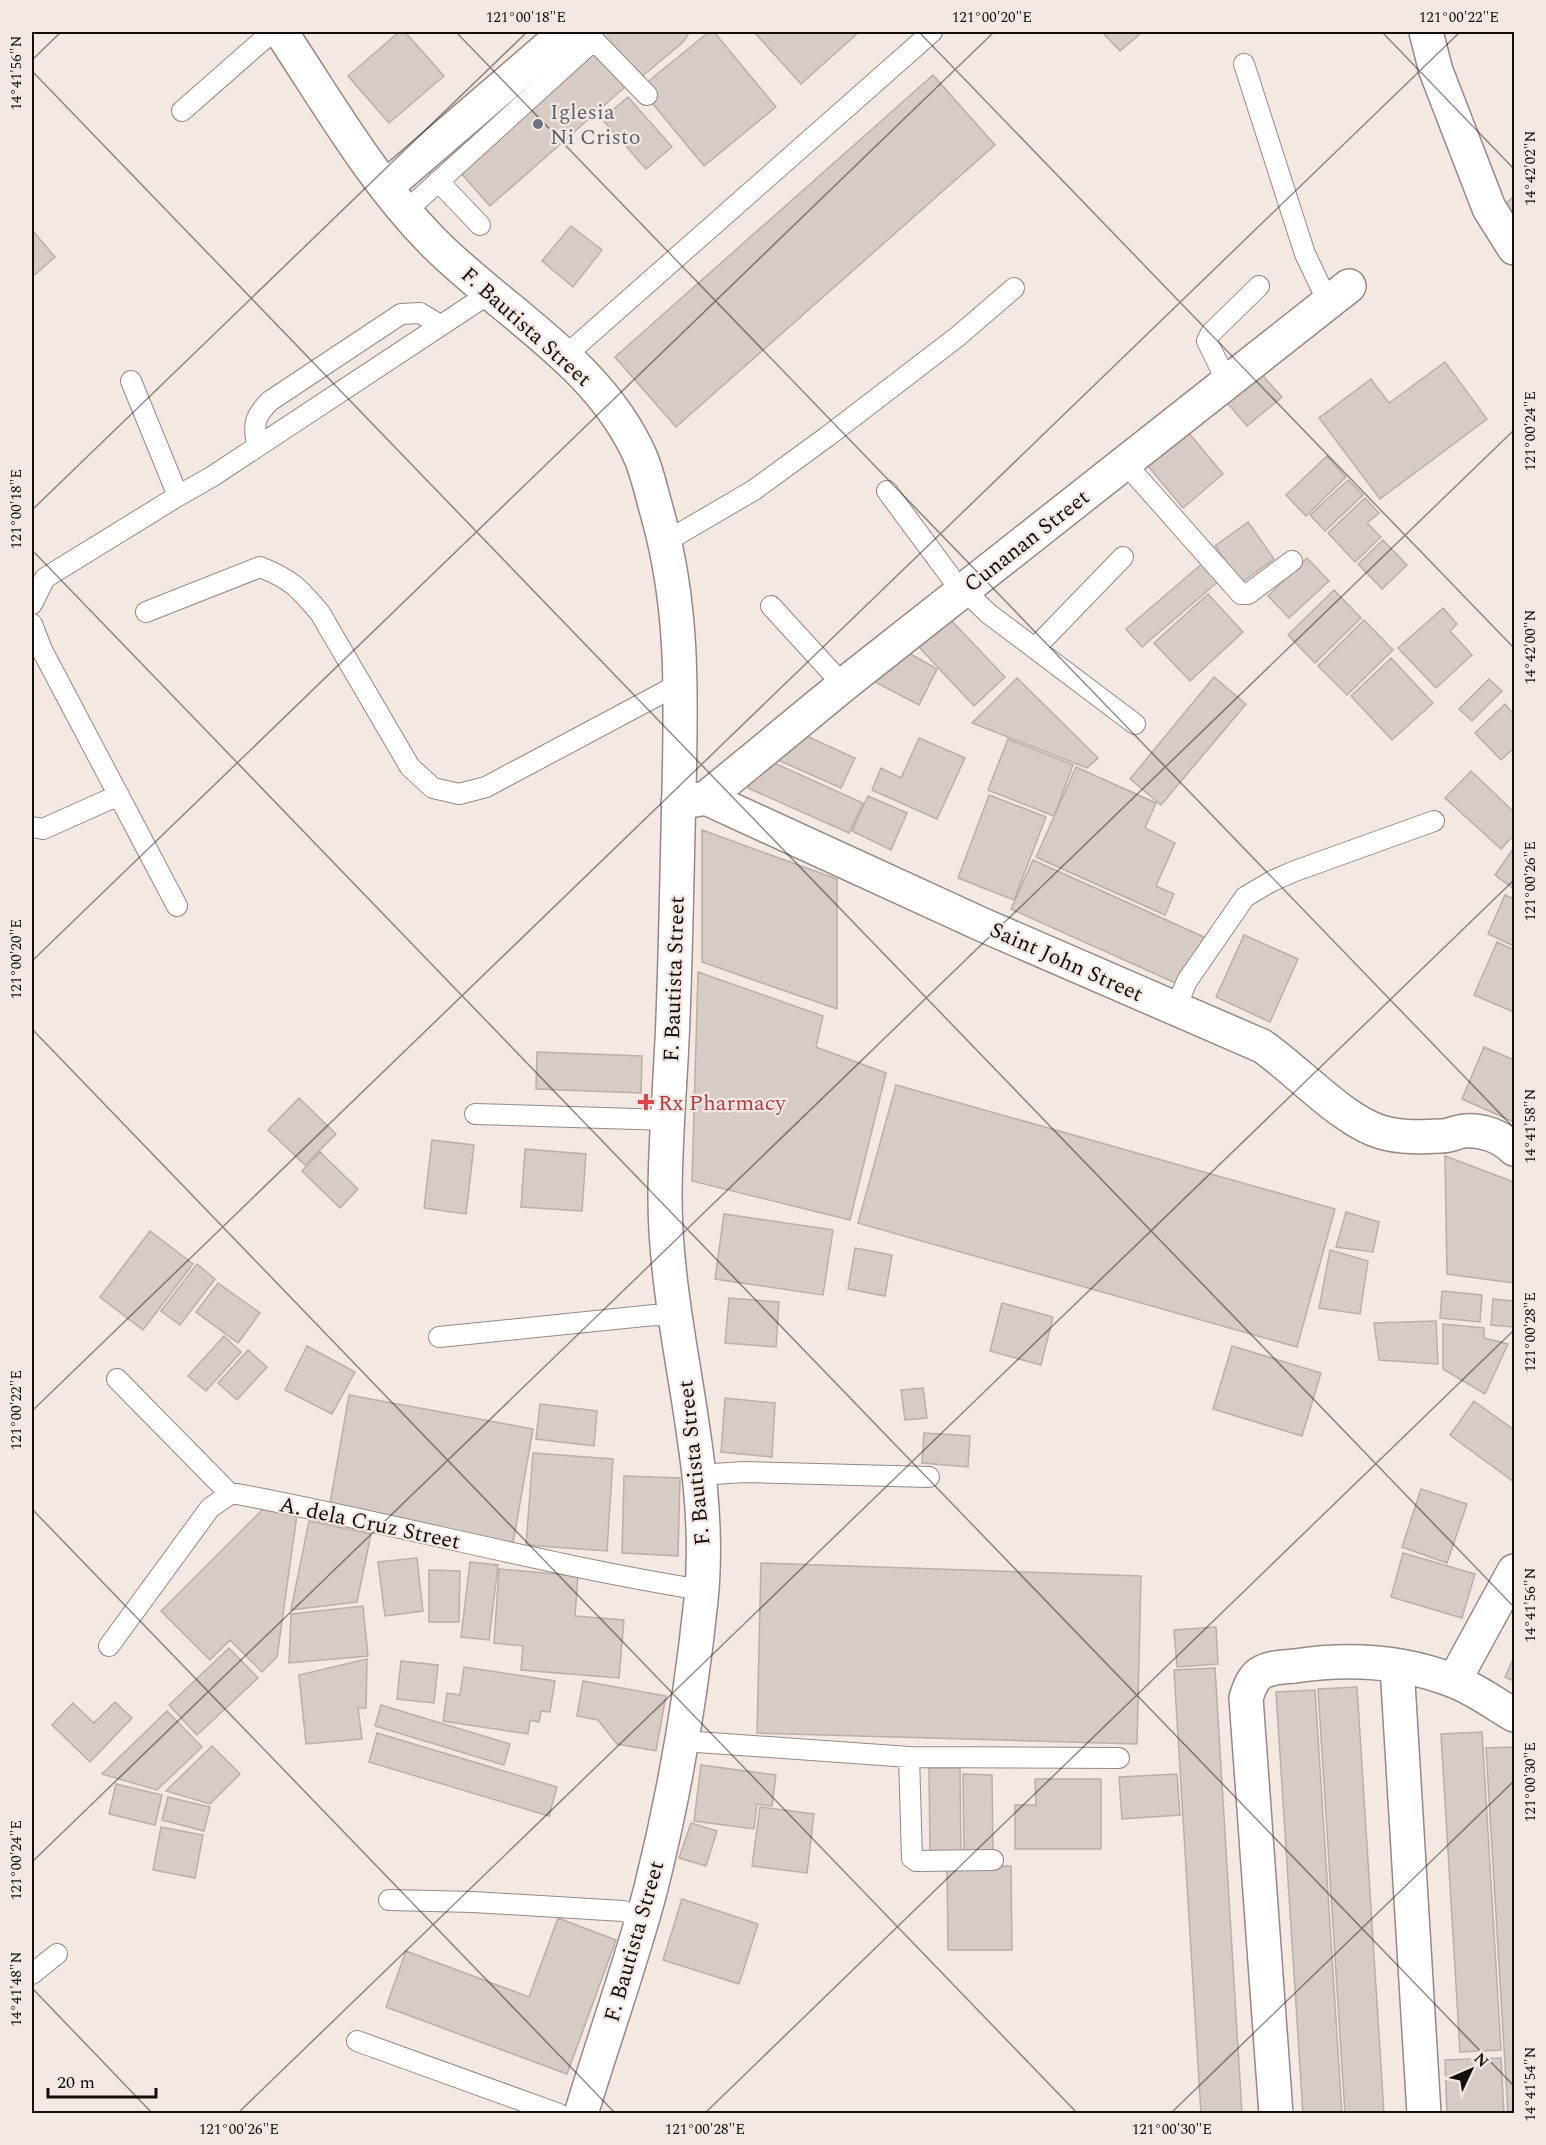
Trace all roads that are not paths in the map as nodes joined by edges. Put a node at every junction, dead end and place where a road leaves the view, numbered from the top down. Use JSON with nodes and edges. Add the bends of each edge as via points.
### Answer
{"nodes":[{"id":1,"x":272,"y":32,"type":"edge"},
{"id":2,"x":281,"y":32,"type":"edge"},
{"id":3,"x":932,"y":32,"type":"edge"},
{"id":4,"x":1426,"y":32,"type":"edge"},
{"id":5,"x":582,"y":34,"type":"edge"},
{"id":6,"x":1244,"y":64,"type":"dead end"},
{"id":7,"x":648,"y":95,"type":"dead end"},
{"id":8,"x":182,"y":111,"type":"dead end"},
{"id":9,"x":438,"y":181,"type":"junction"},
{"id":10,"x":396,"y":199,"type":"junction"},
{"id":11,"x":480,"y":225,"type":"dead end"},
{"id":12,"x":1515,"y":248,"type":"edge"},
{"id":13,"x":1259,"y":286,"type":"dead end"},
{"id":14,"x":1014,"y":288,"type":"dead end"},
{"id":15,"x":490,"y":292,"type":"junction"},
{"id":16,"x":1339,"y":294,"type":"joint"},
{"id":17,"x":441,"y":325,"type":"junction"},
{"id":18,"x":565,"y":356,"type":"junction"},
{"id":19,"x":131,"y":381,"type":"dead end"},
{"id":20,"x":1227,"y":382,"type":"junction"},
{"id":21,"x":257,"y":446,"type":"junction"},
{"id":22,"x":1125,"y":463,"type":"junction"},
{"id":23,"x":887,"y":490,"type":"dead end"},
{"id":24,"x":178,"y":496,"type":"junction"},
{"id":25,"x":665,"y":542,"type":"junction"},
{"id":26,"x":1123,"y":557,"type":"dead end"},
{"id":27,"x":1292,"y":561,"type":"dead end"},
{"id":28,"x":963,"y":590,"type":"junction"},
{"id":29,"x":32,"y":604,"type":"edge"},
{"id":30,"x":771,"y":606,"type":"dead end"},
{"id":31,"x":146,"y":612,"type":"dead end"},
{"id":32,"x":32,"y":624,"type":"edge"},
{"id":33,"x":1035,"y":648,"type":"junction"},
{"id":34,"x":847,"y":682,"type":"junction"},
{"id":35,"x":681,"y":683,"type":"junction"},
{"id":36,"x":1135,"y":724,"type":"dead end"},
{"id":37,"x":119,"y":795,"type":"junction"},
{"id":38,"x":692,"y":801,"type":"junction"},
{"id":39,"x":1434,"y":821,"type":"dead end"},
{"id":40,"x":32,"y":827,"type":"edge"},
{"id":41,"x":177,"y":906,"type":"dead end"},
{"id":42,"x":1175,"y":1009,"type":"junction"},
{"id":43,"x":475,"y":1114,"type":"dead end"},
{"id":44,"x":668,"y":1120,"type":"junction"},
{"id":45,"x":1444,"y":1136,"type":"junction"},
{"id":46,"x":1515,"y":1149,"type":"edge"},
{"id":47,"x":1515,"y":1160,"type":"edge"},
{"id":48,"x":675,"y":1316,"type":"junction"},
{"id":49,"x":439,"y":1337,"type":"dead end"},
{"id":50,"x":117,"y":1379,"type":"dead end"},
{"id":51,"x":699,"y":1475,"type":"junction"},
{"id":52,"x":929,"y":1478,"type":"dead end"},
{"id":53,"x":230,"y":1494,"type":"junction"},
{"id":54,"x":1515,"y":1571,"type":"edge"},
{"id":55,"x":702,"y":1590,"type":"junction"},
{"id":56,"x":109,"y":1646,"type":"dead end"},
{"id":57,"x":1398,"y":1666,"type":"junction"},
{"id":58,"x":1454,"y":1681,"type":"junction"},
{"id":59,"x":1515,"y":1715,"type":"edge"},
{"id":60,"x":683,"y":1741,"type":"junction"},
{"id":61,"x":909,"y":1757,"type":"junction"},
{"id":62,"x":1119,"y":1758,"type":"dead end"},
{"id":63,"x":993,"y":1860,"type":"dead end"},
{"id":64,"x":389,"y":1900,"type":"dead end"},
{"id":65,"x":642,"y":1918,"type":"junction"},
{"id":66,"x":57,"y":1954,"type":"dead end"},
{"id":67,"x":32,"y":1974,"type":"edge"},
{"id":68,"x":357,"y":2041,"type":"dead end"},
{"id":69,"x":560,"y":2114,"type":"edge"},
{"id":70,"x":581,"y":2114,"type":"edge"},
{"id":71,"x":1275,"y":2114,"type":"edge"},
{"id":72,"x":1424,"y":2114,"type":"edge"}],
"edges":[{"from":1,"to":8,"type":"lane"},
{"from":2,"to":10,"type":"street","name":"F. Bautista Street"},
{"from":3,"to":18,"type":"lane"},
{"from":4,"to":12,"type":"street","via":[[1436,71],[1489,208]]},
{"from":5,"to":7,"type":"lane"},
{"from":5,"to":9,"type":"lane"},
{"from":5,"to":10,"type":"street"},
{"from":6,"to":16,"type":"lane","via":[[1305,254]]},
{"from":9,"to":10,"type":"lane"},
{"from":9,"to":11,"type":"lane"},
{"from":10,"to":15,"type":"street","name":"F. Bautista Street","via":[[432,241]]},
{"from":13,"to":20,"type":"lane","via":[[1207,341]]},
{"from":14,"to":25,"type":"lane","via":[[957,337],[754,490]]},
{"from":15,"to":17,"type":"lane"},
{"from":15,"to":18,"type":"street","name":"F. Bautista Street"},
{"from":16,"to":20,"type":"street","name":"Cunanan Street"},
{"from":17,"to":21,"type":"lane"},
{"from":17,"to":21,"type":"lane","via":[[420,313],[401,314],[270,401],[258,413],[254,426]]},
{"from":18,"to":25,"type":"street","name":"F. Bautista Street","via":[[619,418],[642,460]]},
{"from":19,"to":24,"type":"lane"},
{"from":20,"to":22,"type":"street","name":"Cunanan Street"},
{"from":21,"to":24,"type":"lane"},
{"from":22,"to":27,"type":"lane","via":[[1241,594],[1248,594]]},
{"from":22,"to":28,"type":"street","name":"Cunanan Street"},
{"from":23,"to":28,"type":"lane"},
{"from":24,"to":29,"type":"lane","via":[[45,578]]},
{"from":25,"to":35,"type":"street","name":"F. Bautista Street","via":[[677,608]]},
{"from":26,"to":33,"type":"lane"},
{"from":28,"to":33,"type":"lane"},
{"from":28,"to":34,"type":"street","name":"Cunanan Street"},
{"from":30,"to":34,"type":"lane","via":[[835,675]]},
{"from":31,"to":35,"type":"lane","via":[[260,567],[284,576],[320,613],[410,767],[433,788],[459,794],[486,787]]},
{"from":32,"to":37,"type":"lane"},
{"from":33,"to":36,"type":"lane"},
{"from":34,"to":38,"type":"street","name":"Cunanan Street"},
{"from":35,"to":38,"type":"street","name":"F. Bautista Street"},
{"from":37,"to":40,"type":"lane","via":[[43,829]]},
{"from":37,"to":41,"type":"lane"},
{"from":38,"to":42,"type":"street","name":"Saint John Street"},
{"from":38,"to":44,"type":"street","name":"F. Bautista Street"},
{"from":39,"to":42,"type":"lane","via":[[1294,871],[1245,897],[1187,981]]},
{"from":42,"to":45,"type":"street","name":"Saint John Street","via":[[1262,1046],[1350,1117],[1380,1132],[1407,1137]]},
{"from":43,"to":44,"type":"lane"},
{"from":44,"to":48,"type":"street","name":"F. Bautista Street","via":[[667,1255]]},
{"from":45,"to":46,"type":"street","name":"Saint John Street","via":[[1466,1131],[1488,1133]]},
{"from":45,"to":47,"type":"street","via":[[1481,1157]]},
{"from":48,"to":49,"type":"lane"},
{"from":48,"to":51,"type":"street","name":"F. Bautista Street"},
{"from":50,"to":53,"type":"lane"},
{"from":51,"to":52,"type":"lane","via":[[744,1472]]},
{"from":51,"to":55,"type":"street","name":"F. Bautista Street"},
{"from":53,"to":55,"type":"lane","name":"A. dela Cruz Street"},
{"from":53,"to":56,"type":"lane","via":[[210,1508]]},
{"from":54,"to":58,"type":"street"},
{"from":55,"to":60,"type":"street","name":"F. Bautista Street"},
{"from":57,"to":58,"type":"street"},
{"from":57,"to":71,"type":"street","via":[[1362,1660],[1272,1669],[1251,1682],[1246,1698]]},
{"from":57,"to":72,"type":"street"},
{"from":58,"to":59,"type":"street"},
{"from":60,"to":61,"type":"lane"},
{"from":60,"to":65,"type":"street","name":"F. Bautista Street"},
{"from":61,"to":62,"type":"lane"},
{"from":61,"to":63,"type":"lane","via":[[912,1858]]},
{"from":64,"to":65,"type":"lane","via":[[623,1911]]},
{"from":65,"to":70,"type":"street","name":"F. Bautista Street"},
{"from":66,"to":67,"type":"lane"},
{"from":68,"to":69,"type":"lane"}]}
